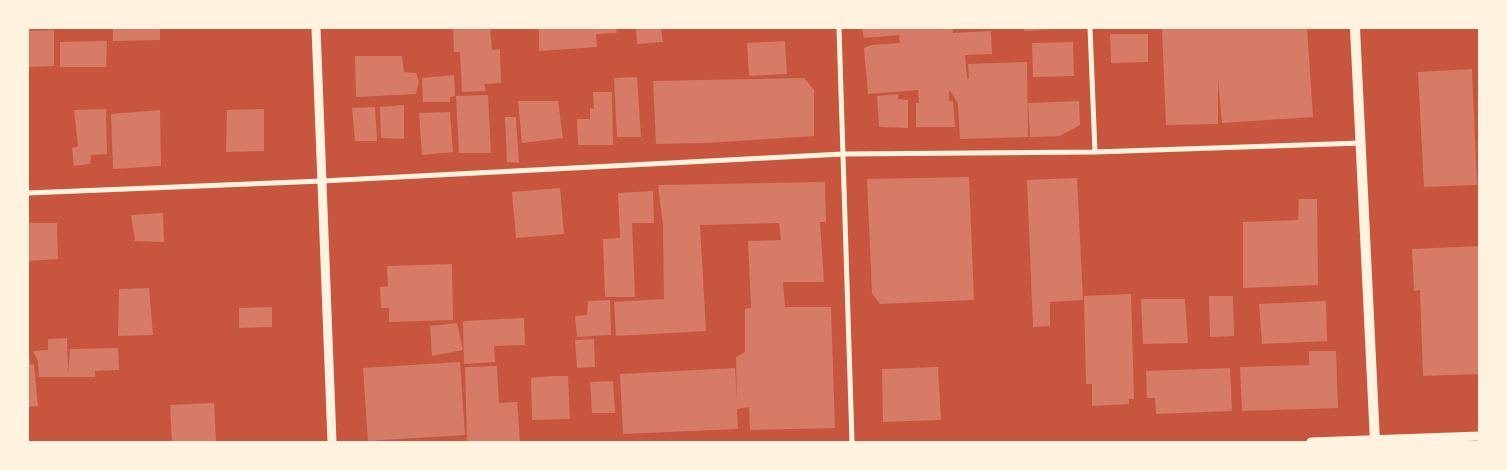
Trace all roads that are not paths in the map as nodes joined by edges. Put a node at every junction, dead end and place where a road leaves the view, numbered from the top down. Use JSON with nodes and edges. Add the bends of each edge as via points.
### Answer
{"nodes":[{"id":1,"x":316,"y":28,"type":"edge"},
{"id":2,"x":839,"y":28,"type":"edge"},
{"id":3,"x":1090,"y":28,"type":"edge"},
{"id":4,"x":1355,"y":28,"type":"edge"},
{"id":5,"x":1362,"y":142,"type":"junction"},
{"id":6,"x":1095,"y":152,"type":"junction"},
{"id":7,"x":843,"y":154,"type":"junction"},
{"id":8,"x":322,"y":182,"type":"junction"},
{"id":9,"x":28,"y":193,"type":"edge"},
{"id":10,"x":1480,"y":436,"type":"edge"},
{"id":11,"x":1375,"y":441,"type":"edge"},
{"id":12,"x":332,"y":442,"type":"edge"},
{"id":13,"x":852,"y":442,"type":"edge"},
{"id":14,"x":1310,"y":442,"type":"edge"}],
"edges":[{"from":1,"to":8,"type":"street"},
{"from":2,"to":7,"type":"street"},
{"from":3,"to":6,"type":"street"},
{"from":4,"to":5,"type":"main road"},
{"from":5,"to":6,"type":"street"},
{"from":5,"to":11,"type":"main road"},
{"from":6,"to":7,"type":"street"},
{"from":7,"to":8,"type":"street"},
{"from":7,"to":13,"type":"street"},
{"from":8,"to":9,"type":"street"},
{"from":8,"to":12,"type":"street"},
{"from":10,"to":11,"type":"street"},
{"from":11,"to":14,"type":"street"}]}
